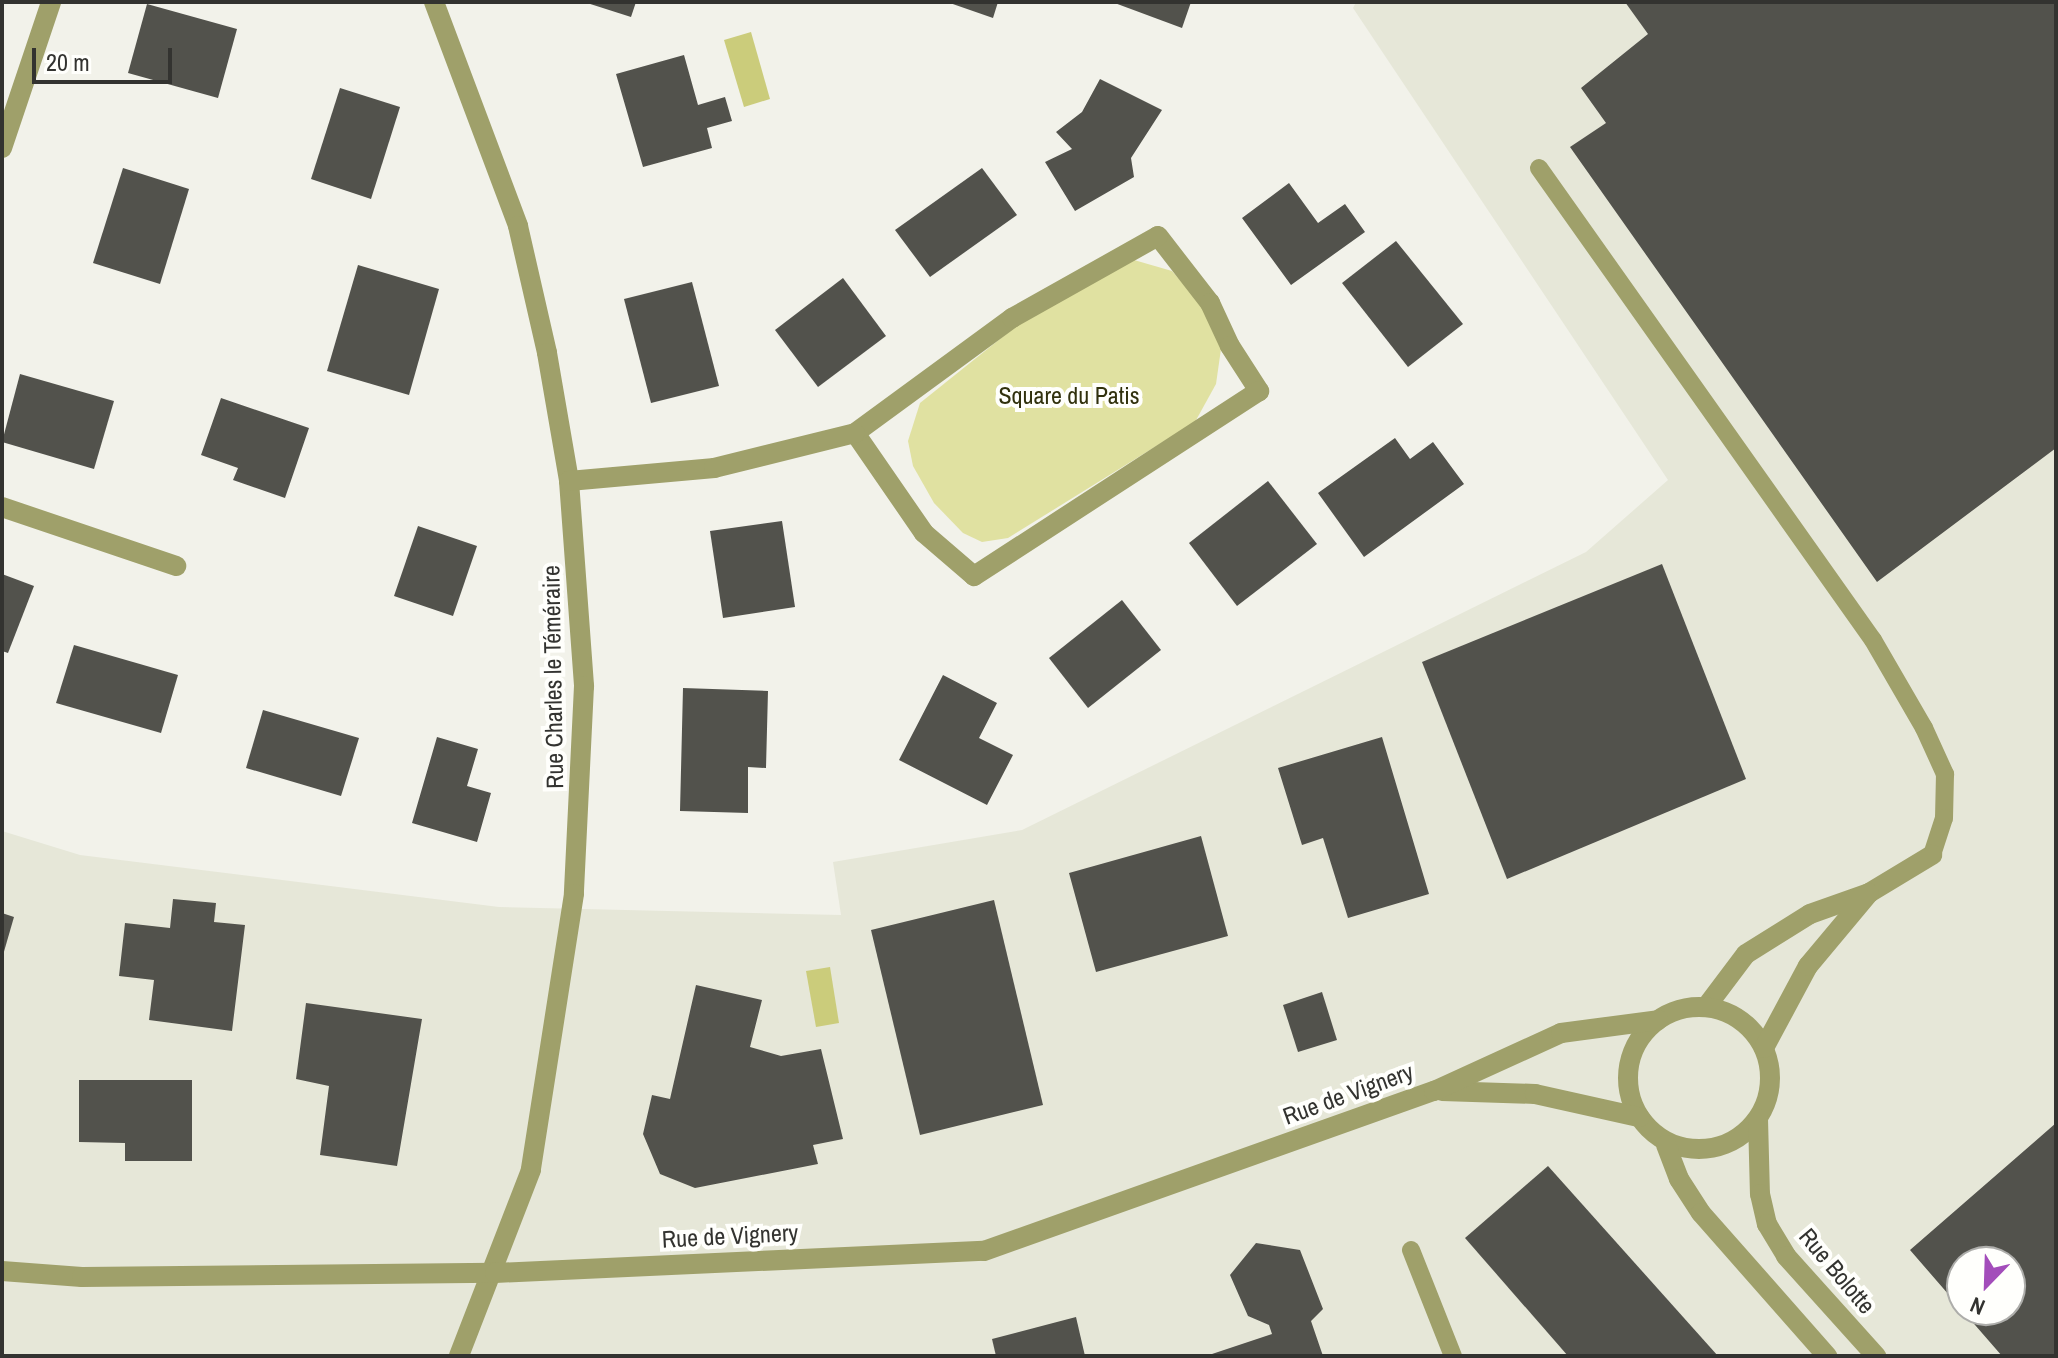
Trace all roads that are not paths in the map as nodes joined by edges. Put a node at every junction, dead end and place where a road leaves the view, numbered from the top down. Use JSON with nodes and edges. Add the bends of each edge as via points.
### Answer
{"nodes":[{"id":1,"x":51,"y":2,"type":"edge"},
{"id":2,"x":434,"y":2,"type":"edge"},
{"id":3,"x":2,"y":148,"type":"edge"},
{"id":4,"x":1539,"y":168,"type":"dead end"},
{"id":5,"x":855,"y":433,"type":"junction"},
{"id":6,"x":569,"y":481,"type":"junction"},
{"id":7,"x":2,"y":507,"type":"edge"},
{"id":8,"x":176,"y":566,"type":"dead end"},
{"id":9,"x":1932,"y":855,"type":"joint"},
{"id":10,"x":1869,"y":893,"type":"junction"},
{"id":11,"x":1706,"y":1007,"type":"junction"},
{"id":12,"x":1658,"y":1020,"type":"junction"},
{"id":13,"x":1764,"y":1048,"type":"junction"},
{"id":14,"x":1434,"y":1091,"type":"junction"},
{"id":15,"x":1639,"y":1117,"type":"junction"},
{"id":16,"x":1758,"y":1119,"type":"junction"},
{"id":17,"x":1666,"y":1145,"type":"junction"},
{"id":18,"x":1411,"y":1250,"type":"dead end"},
{"id":19,"x":2,"y":1271,"type":"edge"},
{"id":20,"x":495,"y":1273,"type":"junction"},
{"id":21,"x":459,"y":1356,"type":"edge"},
{"id":22,"x":1453,"y":1356,"type":"edge"},
{"id":23,"x":1827,"y":1356,"type":"edge"},
{"id":24,"x":1876,"y":1356,"type":"edge"}],
"edges":[{"from":1,"to":3,"type":"street"},
{"from":2,"to":6,"type":"street","name":"Rue Charles le Téméraire","via":[[518,226]]},
{"from":4,"to":9,"type":"lane","via":[[1873,640],[1924,728],[1945,774],[1944,818]]},
{"from":5,"to":5,"type":"street","via":[[1012,318],[1158,236],[1210,303],[1259,391],[974,576],[924,533]]},
{"from":5,"to":6,"type":"street","via":[[714,468]]},
{"from":6,"to":20,"type":"street","name":"Rue Charles le Téméraire","via":[[584,686],[574,894],[531,1170]]},
{"from":7,"to":8,"type":"street"},
{"from":9,"to":10,"type":"street"},
{"from":10,"to":11,"type":"street","via":[[1810,914],[1746,954]]},
{"from":10,"to":13,"type":"street","via":[[1808,966]]},
{"from":11,"to":12,"type":"street","via":[[1681,1009]]},
{"from":11,"to":13,"type":"street","via":[[1731,1014]]},
{"from":12,"to":14,"type":"street","name":"Rue de Vignery","via":[[1561,1033]]},
{"from":12,"to":15,"type":"street","via":[[1640,1038],[1630,1061],[1628,1086]]},
{"from":13,"to":16,"type":"street","via":[[1771,1072]]},
{"from":14,"to":15,"type":"street","name":"Rue de Vignery","via":[[1535,1094]]},
{"from":14,"to":20,"type":"street","name":"Rue de Vignery","via":[[984,1251]]},
{"from":15,"to":17,"type":"street"},
{"from":16,"to":17,"type":"street","via":[[1720,1146],[1695,1151]]},
{"from":16,"to":24,"type":"street","name":"Rue Bolotte","via":[[1760,1194],[1767,1224],[1786,1256]]},
{"from":17,"to":23,"type":"street","via":[[1679,1179],[1701,1213]]},
{"from":18,"to":22,"type":"lane"},
{"from":19,"to":20,"type":"street","name":"Rue de Vignery","via":[[82,1277]]},
{"from":20,"to":21,"type":"street","name":"Rue Charles le Téméraire"}]}
